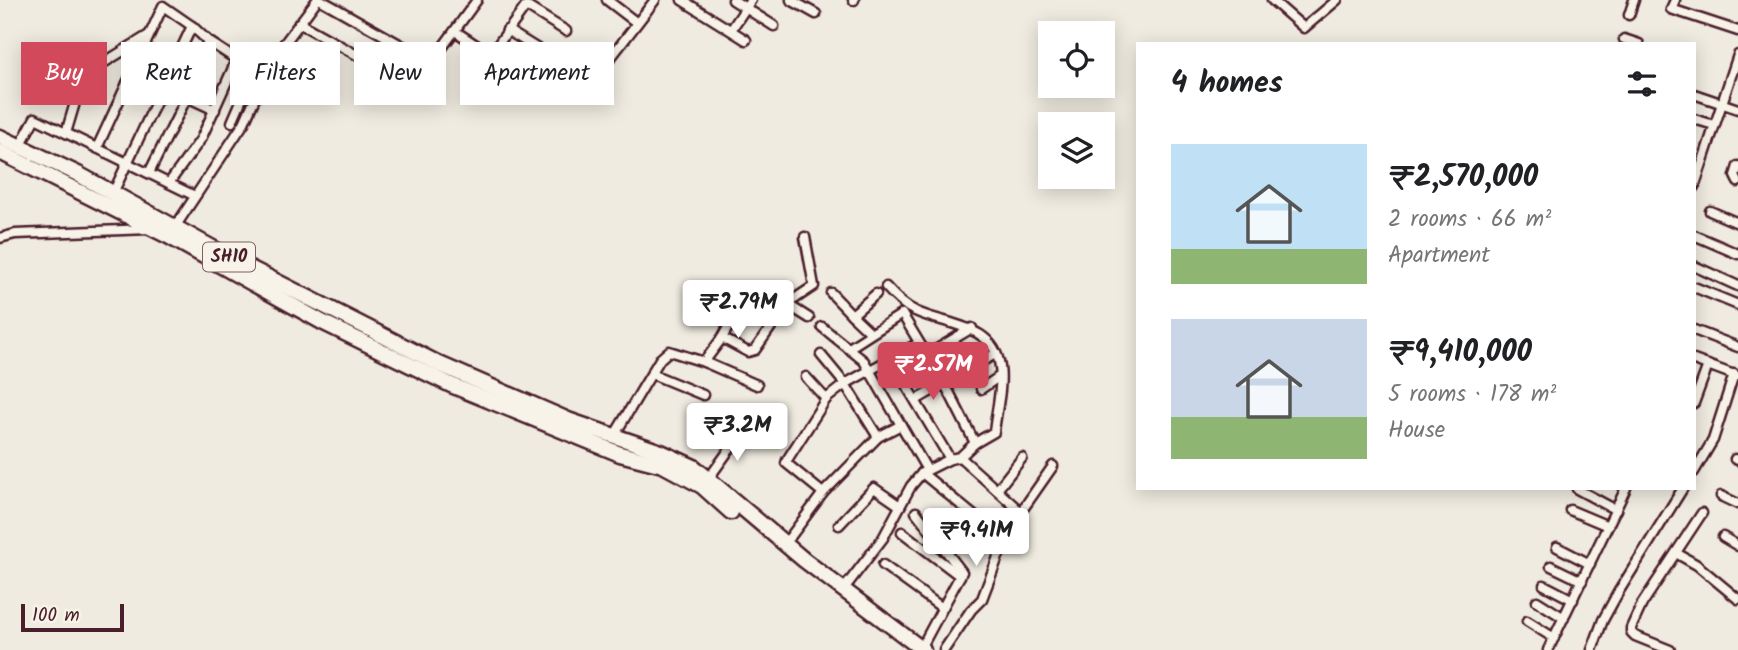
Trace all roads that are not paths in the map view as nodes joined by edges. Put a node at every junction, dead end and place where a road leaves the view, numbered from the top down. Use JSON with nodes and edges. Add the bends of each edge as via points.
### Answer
{"nodes":[{"id":1,"x":319,"y":0,"type":"edge"},
{"id":2,"x":477,"y":0,"type":"edge"},
{"id":3,"x":607,"y":0,"type":"edge"},
{"id":4,"x":655,"y":0,"type":"edge"},
{"id":5,"x":682,"y":0,"type":"edge"},
{"id":6,"x":733,"y":0,"type":"edge"},
{"id":7,"x":751,"y":0,"type":"edge"},
{"id":8,"x":791,"y":0,"type":"edge"},
{"id":9,"x":1272,"y":0,"type":"edge"},
{"id":10,"x":1337,"y":0,"type":"edge"},
{"id":11,"x":1634,"y":0,"type":"edge"},
{"id":12,"x":1675,"y":0,"type":"edge"},
{"id":13,"x":745,"y":9,"type":"junction"},
{"id":14,"x":816,"y":13,"type":"dead end"},
{"id":15,"x":1629,"y":15,"type":"dead end"},
{"id":16,"x":299,"y":23,"type":"junction"},
{"id":17,"x":637,"y":23,"type":"junction"},
{"id":18,"x":192,"y":26,"type":"junction"},
{"id":19,"x":774,"y":26,"type":"dead end"},
{"id":20,"x":507,"y":30,"type":"junction"},
{"id":21,"x":731,"y":30,"type":"junction"},
{"id":22,"x":455,"y":31,"type":"junction"},
{"id":23,"x":566,"y":31,"type":"dead end"},
{"id":24,"x":1738,"y":31,"type":"edge"},
{"id":25,"x":149,"y":35,"type":"junction"},
{"id":26,"x":1625,"y":39,"type":"dead end"},
{"id":27,"x":746,"y":40,"type":"dead end"},
{"id":28,"x":208,"y":41,"type":"joint"},
{"id":29,"x":146,"y":42,"type":"edge"},
{"id":30,"x":185,"y":42,"type":"edge"},
{"id":31,"x":395,"y":42,"type":"edge"},
{"id":32,"x":471,"y":42,"type":"edge"},
{"id":33,"x":498,"y":42,"type":"edge"},
{"id":34,"x":526,"y":42,"type":"edge"},
{"id":35,"x":1633,"y":42,"type":"edge"},
{"id":36,"x":446,"y":44,"type":"edge"},
{"id":37,"x":614,"y":53,"type":"edge"},
{"id":38,"x":354,"y":54,"type":"edge"},
{"id":39,"x":230,"y":55,"type":"edge"},
{"id":40,"x":1738,"y":55,"type":"edge"},
{"id":41,"x":230,"y":76,"type":"edge"},
{"id":42,"x":1696,"y":95,"type":"edge"},
{"id":43,"x":121,"y":96,"type":"edge"},
{"id":44,"x":1721,"y":103,"type":"junction"},
{"id":45,"x":157,"y":105,"type":"edge"},
{"id":46,"x":183,"y":105,"type":"edge"},
{"id":47,"x":204,"y":105,"type":"edge"},
{"id":48,"x":240,"y":105,"type":"edge"},
{"id":49,"x":1738,"y":109,"type":"edge"},
{"id":50,"x":215,"y":110,"type":"junction"},
{"id":51,"x":1696,"y":120,"type":"edge"},
{"id":52,"x":232,"y":122,"type":"dead end"},
{"id":53,"x":1714,"y":125,"type":"junction"},
{"id":54,"x":66,"y":133,"type":"junction"},
{"id":55,"x":0,"y":136,"type":"edge"},
{"id":56,"x":20,"y":146,"type":"junction"},
{"id":57,"x":97,"y":148,"type":"junction"},
{"id":58,"x":0,"y":152,"type":"edge"},
{"id":59,"x":128,"y":163,"type":"junction"},
{"id":60,"x":1738,"y":166,"type":"edge"},
{"id":61,"x":149,"y":173,"type":"junction"},
{"id":62,"x":1696,"y":182,"type":"edge"},
{"id":63,"x":1738,"y":182,"type":"edge"},
{"id":64,"x":169,"y":183,"type":"junction"},
{"id":65,"x":113,"y":193,"type":"junction"},
{"id":66,"x":195,"y":196,"type":"junction"},
{"id":67,"x":1710,"y":211,"type":"dead end"},
{"id":68,"x":1738,"y":223,"type":"edge"},
{"id":69,"x":175,"y":227,"type":"junction"},
{"id":70,"x":154,"y":229,"type":"junction"},
{"id":71,"x":1696,"y":236,"type":"edge"},
{"id":72,"x":805,"y":237,"type":"dead end"},
{"id":73,"x":0,"y":238,"type":"edge"},
{"id":74,"x":189,"y":241,"type":"junction"},
{"id":75,"x":1738,"y":254,"type":"edge"},
{"id":76,"x":1696,"y":266,"type":"edge"},
{"id":77,"x":1738,"y":286,"type":"edge"},
{"id":78,"x":886,"y":287,"type":"dead end"},
{"id":79,"x":1696,"y":287,"type":"edge"},
{"id":80,"x":831,"y":293,"type":"dead end"},
{"id":81,"x":876,"y":294,"type":"dead end"},
{"id":82,"x":745,"y":297,"type":"dead end"},
{"id":83,"x":787,"y":304,"type":"junction"},
{"id":84,"x":1738,"y":305,"type":"edge"},
{"id":85,"x":852,"y":315,"type":"junction"},
{"id":86,"x":809,"y":318,"type":"dead end"},
{"id":87,"x":822,"y":327,"type":"dead end"},
{"id":88,"x":972,"y":328,"type":"junction"},
{"id":89,"x":1696,"y":331,"type":"edge"},
{"id":90,"x":871,"y":333,"type":"junction"},
{"id":91,"x":722,"y":338,"type":"junction"},
{"id":92,"x":919,"y":343,"type":"junction"},
{"id":93,"x":1738,"y":347,"type":"edge"},
{"id":94,"x":849,"y":348,"type":"junction"},
{"id":95,"x":995,"y":354,"type":"junction"},
{"id":96,"x":821,"y":355,"type":"dead end"},
{"id":97,"x":927,"y":355,"type":"junction"},
{"id":98,"x":891,"y":360,"type":"junction"},
{"id":99,"x":1696,"y":361,"type":"edge"},
{"id":100,"x":704,"y":362,"type":"junction"},
{"id":101,"x":1707,"y":365,"type":"junction"},
{"id":102,"x":870,"y":372,"type":"junction"},
{"id":103,"x":652,"y":374,"type":"junction"},
{"id":104,"x":1736,"y":375,"type":"edge"},
{"id":105,"x":1000,"y":376,"type":"junction"},
{"id":106,"x":806,"y":377,"type":"dead end"},
{"id":107,"x":943,"y":382,"type":"junction"},
{"id":108,"x":845,"y":384,"type":"junction"},
{"id":109,"x":757,"y":385,"type":"dead end"},
{"id":110,"x":981,"y":389,"type":"dead end"},
{"id":111,"x":703,"y":395,"type":"dead end"},
{"id":112,"x":1696,"y":396,"type":"edge"},
{"id":113,"x":826,"y":399,"type":"junction"},
{"id":114,"x":916,"y":400,"type":"junction"},
{"id":115,"x":901,"y":425,"type":"junction"},
{"id":116,"x":743,"y":432,"type":"dead end"},
{"id":117,"x":614,"y":436,"type":"junction"},
{"id":118,"x":878,"y":437,"type":"junction"},
{"id":119,"x":975,"y":443,"type":"junction"},
{"id":120,"x":960,"y":457,"type":"junction"},
{"id":121,"x":1022,"y":458,"type":"dead end"},
{"id":122,"x":950,"y":459,"type":"junction"},
{"id":123,"x":1053,"y":466,"type":"dead end"},
{"id":124,"x":1696,"y":469,"type":"edge"},
{"id":125,"x":925,"y":472,"type":"junction"},
{"id":126,"x":709,"y":478,"type":"junction"},
{"id":127,"x":997,"y":490,"type":"junction"},
{"id":128,"x":1579,"y":490,"type":"edge"},
{"id":129,"x":1625,"y":490,"type":"edge"},
{"id":130,"x":1682,"y":490,"type":"edge"},
{"id":131,"x":823,"y":493,"type":"junction"},
{"id":132,"x":1721,"y":496,"type":"dead end"},
{"id":133,"x":1738,"y":504,"type":"edge"},
{"id":134,"x":900,"y":506,"type":"junction"},
{"id":135,"x":1570,"y":509,"type":"dead end"},
{"id":136,"x":1616,"y":509,"type":"junction"},
{"id":137,"x":916,"y":512,"type":"dead end"},
{"id":138,"x":1021,"y":512,"type":"junction"},
{"id":139,"x":1702,"y":513,"type":"dead end"},
{"id":140,"x":983,"y":522,"type":"junction"},
{"id":141,"x":839,"y":525,"type":"dead end"},
{"id":142,"x":1608,"y":526,"type":"junction"},
{"id":143,"x":902,"y":532,"type":"dead end"},
{"id":144,"x":1723,"y":537,"type":"dead end"},
{"id":145,"x":1006,"y":542,"type":"junction"},
{"id":146,"x":785,"y":544,"type":"junction"},
{"id":147,"x":968,"y":545,"type":"dead end"},
{"id":148,"x":1738,"y":546,"type":"edge"},
{"id":149,"x":1557,"y":547,"type":"dead end"},
{"id":150,"x":1676,"y":553,"type":"junction"},
{"id":151,"x":802,"y":563,"type":"junction"},
{"id":152,"x":1590,"y":564,"type":"junction"},
{"id":153,"x":883,"y":565,"type":"dead end"},
{"id":154,"x":1550,"y":566,"type":"dead end"},
{"id":155,"x":960,"y":576,"type":"junction"},
{"id":156,"x":1582,"y":581,"type":"junction"},
{"id":157,"x":1544,"y":585,"type":"dead end"},
{"id":158,"x":843,"y":590,"type":"junction"},
{"id":159,"x":1738,"y":599,"type":"edge"},
{"id":160,"x":1573,"y":600,"type":"junction"},
{"id":161,"x":1537,"y":601,"type":"dead end"},
{"id":162,"x":941,"y":607,"type":"junction"},
{"id":163,"x":1564,"y":618,"type":"junction"},
{"id":164,"x":1527,"y":621,"type":"dead end"},
{"id":165,"x":1554,"y":638,"type":"junction"},
{"id":166,"x":918,"y":649,"type":"edge"},
{"id":167,"x":944,"y":650,"type":"edge"},
{"id":168,"x":1548,"y":650,"type":"edge"},
{"id":169,"x":1592,"y":650,"type":"edge"},
{"id":170,"x":1670,"y":650,"type":"edge"}],
"edges":[{"from":1,"to":16,"type":"street"},
{"from":1,"to":31,"type":"street"},
{"from":2,"to":22,"type":"street"},
{"from":3,"to":17,"type":"street"},
{"from":4,"to":17,"type":"street"},
{"from":5,"to":21,"type":"street"},
{"from":6,"to":13,"type":"street"},
{"from":7,"to":13,"type":"street"},
{"from":8,"to":14,"type":"street"},
{"from":9,"to":10,"type":"street","via":[[1304,28]]},
{"from":11,"to":15,"type":"street"},
{"from":12,"to":24,"type":"street","via":[[1671,9]]},
{"from":13,"to":19,"type":"street"},
{"from":13,"to":21,"type":"street"},
{"from":16,"to":38,"type":"street"},
{"from":16,"to":66,"type":"street","via":[[272,60],[244,123]]},
{"from":17,"to":37,"type":"street"},
{"from":18,"to":25,"type":"street","via":[[163,6]]},
{"from":18,"to":28,"type":"street"},
{"from":18,"to":30,"type":"street"},
{"from":20,"to":23,"type":"street","via":[[526,6]]},
{"from":20,"to":33,"type":"street"},
{"from":20,"to":34,"type":"street"},
{"from":21,"to":27,"type":"street"},
{"from":22,"to":32,"type":"street"},
{"from":22,"to":36,"type":"street"},
{"from":25,"to":29,"type":"street"},
{"from":25,"to":54,"type":"street","via":[[92,70],[77,96]]},
{"from":26,"to":35,"type":"street"},
{"from":28,"to":39,"type":"street"},
{"from":40,"to":44,"type":"street"},
{"from":41,"to":50,"type":"street"},
{"from":42,"to":44,"type":"street"},
{"from":43,"to":57,"type":"street"},
{"from":44,"to":49,"type":"street"},
{"from":44,"to":53,"type":"street"},
{"from":45,"to":59,"type":"street"},
{"from":46,"to":61,"type":"street"},
{"from":47,"to":50,"type":"street"},
{"from":48,"to":52,"type":"street"},
{"from":50,"to":64,"type":"street","via":[[201,139]]},
{"from":51,"to":53,"type":"street"},
{"from":53,"to":62,"type":"street"},
{"from":54,"to":56,"type":"street","via":[[35,118]]},
{"from":54,"to":57,"type":"street"},
{"from":55,"to":56,"type":"main road","number":"SH10"},
{"from":56,"to":65,"type":"main road","number":"SH10"},
{"from":57,"to":59,"type":"street"},
{"from":58,"to":70,"type":"main road","number":"SH10"},
{"from":59,"to":61,"type":"street"},
{"from":59,"to":65,"type":"street"},
{"from":60,"to":63,"type":"street"},
{"from":61,"to":64,"type":"street"},
{"from":64,"to":66,"type":"street"},
{"from":65,"to":69,"type":"main road","number":"SH10"},
{"from":66,"to":69,"type":"street"},
{"from":67,"to":68,"type":"street"},
{"from":69,"to":74,"type":"main road","number":"SH10"},
{"from":70,"to":73,"type":"street"},
{"from":70,"to":74,"type":"main road","number":"SH10"},
{"from":71,"to":75,"type":"street"},
{"from":72,"to":83,"type":"street","via":[[814,286]]},
{"from":74,"to":117,"type":"main road","number":"SH10","via":[[439,364]]},
{"from":74,"to":151,"type":"main road","number":"SH10","via":[[322,321],[451,385],[620,454],[663,465],[702,486]]},
{"from":76,"to":77,"type":"street"},
{"from":78,"to":88,"type":"street","via":[[915,311]]},
{"from":79,"to":84,"type":"street"},
{"from":80,"to":85,"type":"street"},
{"from":81,"to":85,"type":"street"},
{"from":82,"to":91,"type":"street"},
{"from":83,"to":86,"type":"street"},
{"from":83,"to":91,"type":"street","via":[[755,350],[748,352]]},
{"from":85,"to":90,"type":"street"},
{"from":87,"to":94,"type":"street"},
{"from":88,"to":95,"type":"street"},
{"from":88,"to":97,"type":"street"},
{"from":89,"to":93,"type":"street"},
{"from":90,"to":92,"type":"street","via":[[902,314]]},
{"from":90,"to":94,"type":"street"},
{"from":91,"to":100,"type":"street"},
{"from":92,"to":97,"type":"street"},
{"from":92,"to":98,"type":"street"},
{"from":94,"to":102,"type":"street"},
{"from":95,"to":105,"type":"street"},
{"from":95,"to":107,"type":"street"},
{"from":96,"to":108,"type":"street"},
{"from":97,"to":107,"type":"street"},
{"from":98,"to":102,"type":"street"},
{"from":98,"to":114,"type":"street"},
{"from":99,"to":101,"type":"street"},
{"from":100,"to":103,"type":"street","via":[[669,351]]},
{"from":100,"to":109,"type":"street"},
{"from":101,"to":104,"type":"street"},
{"from":101,"to":112,"type":"street"},
{"from":102,"to":108,"type":"street"},
{"from":102,"to":115,"type":"street"},
{"from":103,"to":111,"type":"street"},
{"from":103,"to":117,"type":"street"},
{"from":104,"to":124,"type":"street","via":[[1713,440]]},
{"from":105,"to":110,"type":"street"},
{"from":105,"to":119,"type":"street","via":[[994,432]]},
{"from":106,"to":113,"type":"street"},
{"from":107,"to":114,"type":"street"},
{"from":107,"to":119,"type":"street"},
{"from":108,"to":113,"type":"street"},
{"from":108,"to":118,"type":"street"},
{"from":113,"to":131,"type":"street","via":[[786,462]]},
{"from":114,"to":122,"type":"street"},
{"from":115,"to":118,"type":"street"},
{"from":115,"to":125,"type":"street"},
{"from":116,"to":126,"type":"street"},
{"from":117,"to":126,"type":"main road","number":"SH10","via":[[684,461]]},
{"from":118,"to":131,"type":"street"},
{"from":119,"to":120,"type":"street"},
{"from":120,"to":122,"type":"street"},
{"from":120,"to":127,"type":"street"},
{"from":121,"to":127,"type":"street"},
{"from":122,"to":125,"type":"street"},
{"from":123,"to":138,"type":"street"},
{"from":125,"to":134,"type":"street"},
{"from":125,"to":140,"type":"street"},
{"from":126,"to":146,"type":"main road","number":"SH10"},
{"from":127,"to":138,"type":"street"},
{"from":128,"to":136,"type":"street"},
{"from":129,"to":136,"type":"street"},
{"from":130,"to":169,"type":"street","via":[[1619,591]]},
{"from":131,"to":146,"type":"street"},
{"from":132,"to":133,"type":"street"},
{"from":134,"to":141,"type":"street","via":[[874,488]]},
{"from":134,"to":158,"type":"street","via":[[883,538]]},
{"from":135,"to":142,"type":"street"},
{"from":136,"to":142,"type":"street"},
{"from":137,"to":155,"type":"street","via":[[961,570]]},
{"from":138,"to":145,"type":"street"},
{"from":139,"to":150,"type":"street"},
{"from":140,"to":145,"type":"street"},
{"from":140,"to":147,"type":"street"},
{"from":142,"to":152,"type":"street"},
{"from":143,"to":155,"type":"street"},
{"from":144,"to":148,"type":"street"},
{"from":145,"to":167,"type":"street","via":[[982,599]]},
{"from":146,"to":151,"type":"main road","number":"SH10"},
{"from":149,"to":152,"type":"street"},
{"from":150,"to":159,"type":"street"},
{"from":150,"to":170,"type":"street","via":[[1642,604],[1631,632]]},
{"from":151,"to":158,"type":"main road","number":"SH10"},
{"from":151,"to":166,"type":"main road","number":"SH10","via":[[839,599]]},
{"from":152,"to":156,"type":"street"},
{"from":153,"to":162,"type":"street"},
{"from":154,"to":156,"type":"street"},
{"from":155,"to":162,"type":"street"},
{"from":156,"to":160,"type":"street"},
{"from":157,"to":160,"type":"street"},
{"from":158,"to":166,"type":"main road","number":"SH10"},
{"from":160,"to":163,"type":"street"},
{"from":161,"to":163,"type":"street"},
{"from":162,"to":166,"type":"street"},
{"from":163,"to":165,"type":"street"},
{"from":164,"to":165,"type":"street"},
{"from":165,"to":168,"type":"street"}]}
